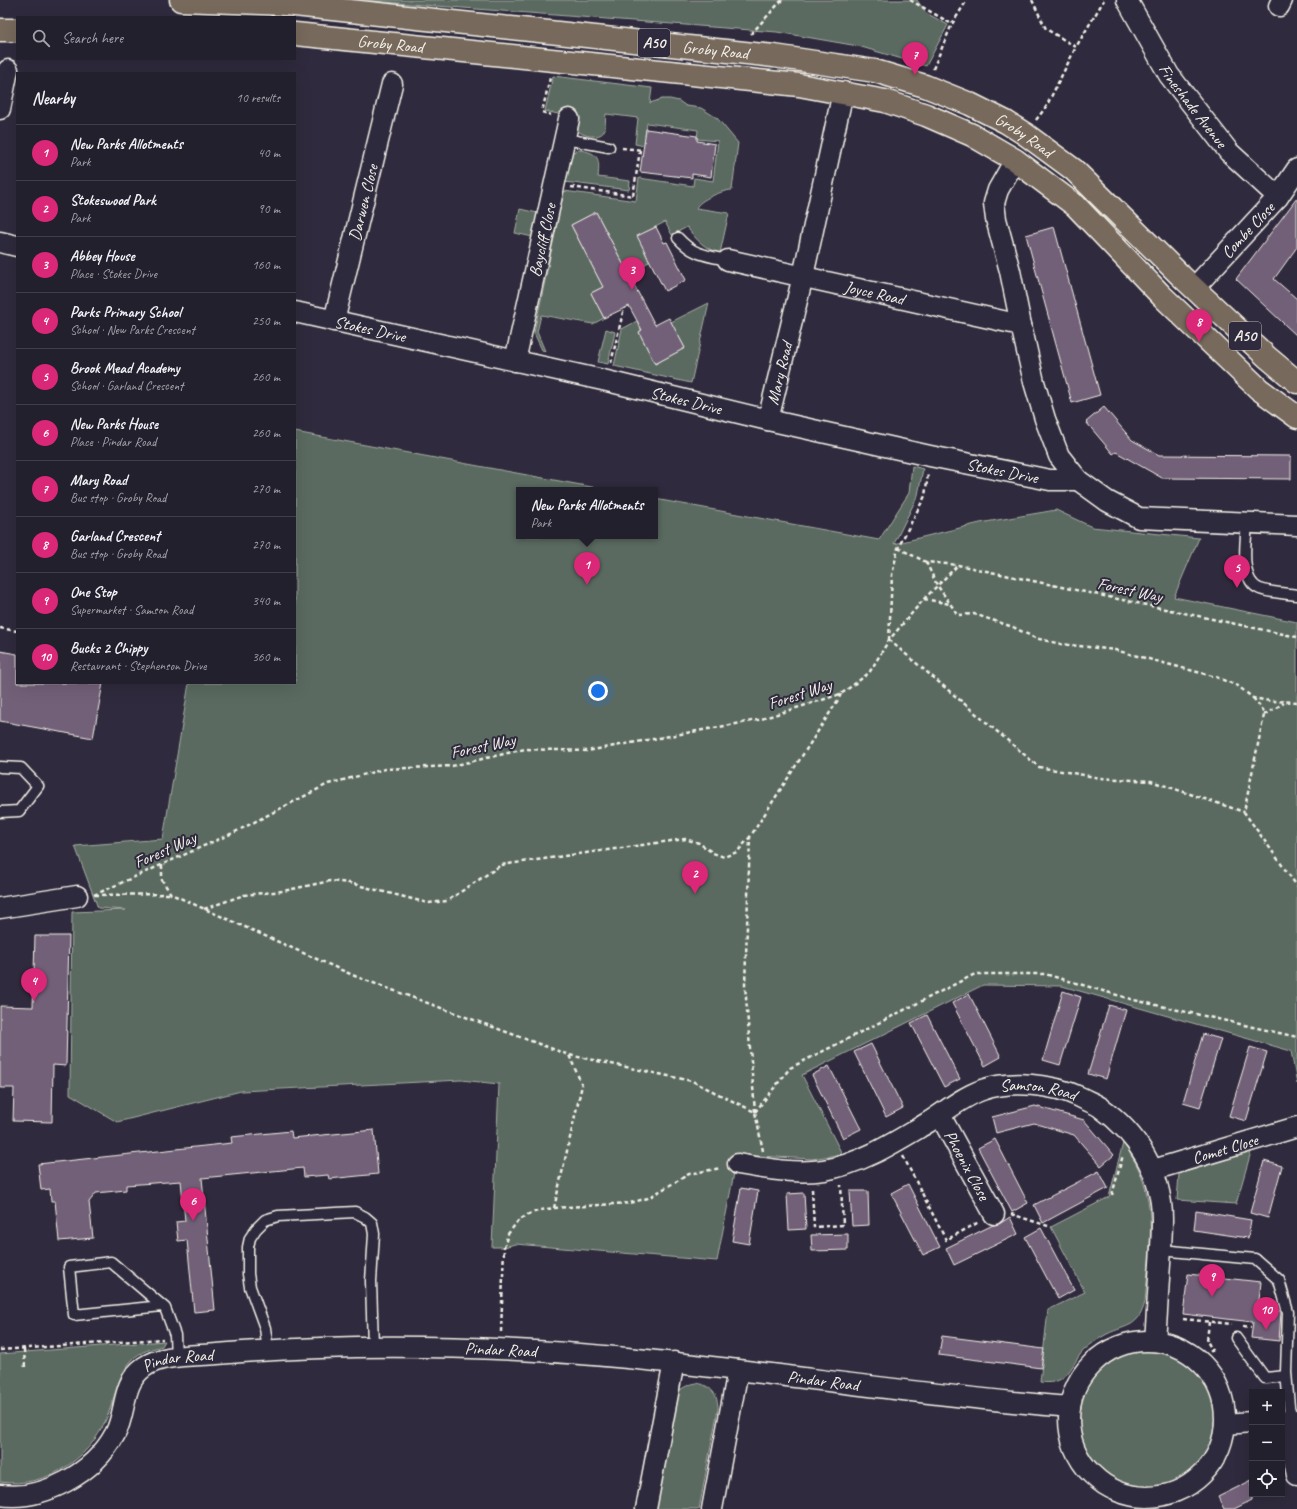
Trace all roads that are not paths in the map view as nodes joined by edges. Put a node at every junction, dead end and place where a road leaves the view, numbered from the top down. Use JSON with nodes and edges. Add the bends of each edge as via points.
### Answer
{"nodes":[{"id":1,"x":181,"y":0,"type":"edge"},
{"id":2,"x":1127,"y":0,"type":"edge"},
{"id":3,"x":0,"y":30,"type":"edge"},
{"id":4,"x":16,"y":30,"type":"edge"},
{"id":5,"x":296,"y":34,"type":"edge"},
{"id":6,"x":8,"y":70,"type":"dead end"},
{"id":7,"x":392,"y":84,"type":"dead end"},
{"id":8,"x":843,"y":92,"type":"junction"},
{"id":9,"x":0,"y":109,"type":"edge"},
{"id":10,"x":569,"y":119,"type":"road end"},
{"id":11,"x":565,"y":139,"type":"junction"},
{"id":12,"x":609,"y":147,"type":"road end"},
{"id":13,"x":1015,"y":160,"type":"junction"},
{"id":14,"x":1297,"y":170,"type":"edge"},
{"id":15,"x":1278,"y":197,"type":"junction"},
{"id":16,"x":678,"y":238,"type":"dead end"},
{"id":17,"x":0,"y":242,"type":"edge"},
{"id":18,"x":16,"y":246,"type":"edge"},
{"id":19,"x":728,"y":260,"type":"joint"},
{"id":20,"x":803,"y":276,"type":"junction"},
{"id":21,"x":1188,"y":282,"type":"junction"},
{"id":22,"x":1161,"y":295,"type":"junction"},
{"id":23,"x":296,"y":312,"type":"edge"},
{"id":24,"x":334,"y":321,"type":"junction"},
{"id":25,"x":1021,"y":324,"type":"junction"},
{"id":26,"x":515,"y":361,"type":"junction"},
{"id":27,"x":1297,"y":382,"type":"edge"},
{"id":28,"x":1297,"y":417,"type":"edge"},
{"id":29,"x":768,"y":420,"type":"junction"},
{"id":30,"x":1078,"y":480,"type":"junction"},
{"id":31,"x":1247,"y":524,"type":"junction"},
{"id":32,"x":1297,"y":525,"type":"edge"},
{"id":33,"x":1297,"y":595,"type":"edge"},
{"id":34,"x":0,"y":767,"type":"edge"},
{"id":35,"x":0,"y":812,"type":"edge"},
{"id":36,"x":84,"y":896,"type":"road end"},
{"id":37,"x":0,"y":908,"type":"edge"},
{"id":38,"x":940,"y":1115,"type":"junction"},
{"id":39,"x":1297,"y":1127,"type":"edge"},
{"id":40,"x":738,"y":1164,"type":"road end"},
{"id":41,"x":1153,"y":1170,"type":"junction"},
{"id":42,"x":994,"y":1214,"type":"road end"},
{"id":43,"x":1160,"y":1250,"type":"junction"},
{"id":44,"x":162,"y":1306,"type":"junction"},
{"id":45,"x":1236,"y":1338,"type":"dead end"},
{"id":46,"x":1155,"y":1341,"type":"junction"},
{"id":47,"x":373,"y":1346,"type":"junction"},
{"id":48,"x":268,"y":1351,"type":"junction"},
{"id":49,"x":176,"y":1358,"type":"junction"},
{"id":50,"x":674,"y":1362,"type":"junction"},
{"id":51,"x":738,"y":1370,"type":"junction"},
{"id":52,"x":1286,"y":1376,"type":"junction"},
{"id":53,"x":1070,"y":1407,"type":"junction"},
{"id":54,"x":1290,"y":1418,"type":"edge"},
{"id":55,"x":1249,"y":1422,"type":"edge"},
{"id":56,"x":1225,"y":1424,"type":"junction"},
{"id":57,"x":1297,"y":1475,"type":"edge"},
{"id":58,"x":6,"y":1500,"type":"edge"},
{"id":59,"x":1166,"y":1502,"type":"edge"},
{"id":60,"x":646,"y":1509,"type":"edge"},
{"id":61,"x":712,"y":1509,"type":"edge"}],
"edges":[{"from":1,"to":21,"type":"main road","name":"Groby Road","number":"A50","via":[[285,4],[774,56],[875,71],[925,86],[970,104],[1025,134],[1074,170]]},
{"from":2,"to":15,"type":"street","name":"Fineshade Avenue","via":[[1168,75],[1229,152]]},
{"from":3,"to":4,"type":"main road"},
{"from":5,"to":8,"type":"main road","name":"Groby Road","number":"A50","via":[[799,85]]},
{"from":6,"to":9,"type":"street"},
{"from":7,"to":24,"type":"street","name":"Darwen Close"},
{"from":8,"to":13,"type":"main road","name":"Groby Road","number":"A50","via":[[885,101],[926,115],[972,135]]},
{"from":8,"to":20,"type":"street","name":"Mary Road"},
{"from":10,"to":11,"type":"street","name":"Baycliff Close"},
{"from":11,"to":12,"type":"lane"},
{"from":11,"to":26,"type":"street","name":"Baycliff Close"},
{"from":13,"to":22,"type":"main road","name":"Groby Road","number":"A50","via":[[1076,206]]},
{"from":13,"to":25,"type":"street","via":[[998,190],[994,203]]},
{"from":14,"to":15,"type":"street","name":"Combe Close"},
{"from":15,"to":21,"type":"street","name":"Combe Close"},
{"from":16,"to":19,"type":"lane","via":[[694,252]]},
{"from":17,"to":18,"type":"street"},
{"from":19,"to":20,"type":"street","name":"Joyce Road"},
{"from":20,"to":25,"type":"street","name":"Joyce Road"},
{"from":20,"to":29,"type":"street","name":"Mary Road"},
{"from":21,"to":22,"type":"main road"},
{"from":21,"to":27,"type":"main road","name":"Groby Road","number":"A50"},
{"from":22,"to":28,"type":"main road","name":"Groby Road","number":"A50","via":[[1259,389]]},
{"from":23,"to":24,"type":"street","name":"Stokes Drive"},
{"from":24,"to":26,"type":"street","name":"Stokes Drive"},
{"from":25,"to":30,"type":"street","via":[[1034,382],[1056,448],[1059,456]]},
{"from":26,"to":29,"type":"street","name":"Stokes Drive"},
{"from":29,"to":30,"type":"street","name":"Stokes Drive","via":[[1050,480]]},
{"from":30,"to":31,"type":"street","via":[[1107,501],[1139,518]]},
{"from":31,"to":32,"type":"street"},
{"from":31,"to":33,"type":"lane","via":[[1245,559],[1246,571],[1251,581],[1259,589]]},
{"from":34,"to":35,"type":"lane","via":[[21,768],[38,786],[19,811]]},
{"from":36,"to":37,"type":"street"},
{"from":38,"to":40,"type":"street","name":"Samson Road","via":[[896,1142],[856,1161],[824,1170],[766,1169]]},
{"from":38,"to":41,"type":"street","name":"Samson Road","via":[[961,1100],[983,1090],[1026,1085],[1071,1093],[1099,1106],[1116,1120],[1134,1139]]},
{"from":38,"to":42,"type":"street","name":"Phoenix Close"},
{"from":39,"to":41,"type":"street","name":"Comet Close"},
{"from":41,"to":43,"type":"street","name":"Samson Road","via":[[1162,1218]]},
{"from":43,"to":46,"type":"street","name":"Samson Road"},
{"from":43,"to":52,"type":"lane","via":[[1255,1260],[1279,1280],[1288,1312]]},
{"from":44,"to":44,"type":"lane","via":[[111,1262],[69,1268],[74,1315]]},
{"from":44,"to":49,"type":"lane","via":[[165,1308],[175,1338]]},
{"from":45,"to":52,"type":"lane","via":[[1265,1378]]},
{"from":46,"to":53,"type":"street","via":[[1135,1342],[1116,1347],[1099,1357],[1085,1371],[1075,1388]]},
{"from":46,"to":56,"type":"street","via":[[1178,1347],[1198,1360],[1209,1372],[1223,1400]]},
{"from":47,"to":48,"type":"street","name":"Pindar Road"},
{"from":47,"to":48,"type":"lane","via":[[372,1223],[355,1212],[347,1212],[278,1216],[265,1220],[250,1238],[250,1287],[265,1328]]},
{"from":47,"to":50,"type":"street","name":"Pindar Road","via":[[501,1348]]},
{"from":48,"to":49,"type":"street","name":"Pindar Road"},
{"from":49,"to":58,"type":"street","name":"Pindar Road","via":[[151,1362],[133,1377],[116,1432],[96,1460],[64,1483]]},
{"from":50,"to":51,"type":"street","name":"Pindar Road"},
{"from":50,"to":60,"type":"street"},
{"from":51,"to":53,"type":"street","name":"Pindar Road"},
{"from":51,"to":61,"type":"street"},
{"from":52,"to":54,"type":"lane"},
{"from":53,"to":59,"type":"street","via":[[1069,1429],[1075,1450],[1087,1469],[1103,1484],[1122,1493]]},
{"from":54,"to":57,"type":"street","via":[[1292,1451]]},
{"from":55,"to":56,"type":"street"},
{"from":56,"to":59,"type":"street","via":[[1222,1443],[1205,1472]]}]}
